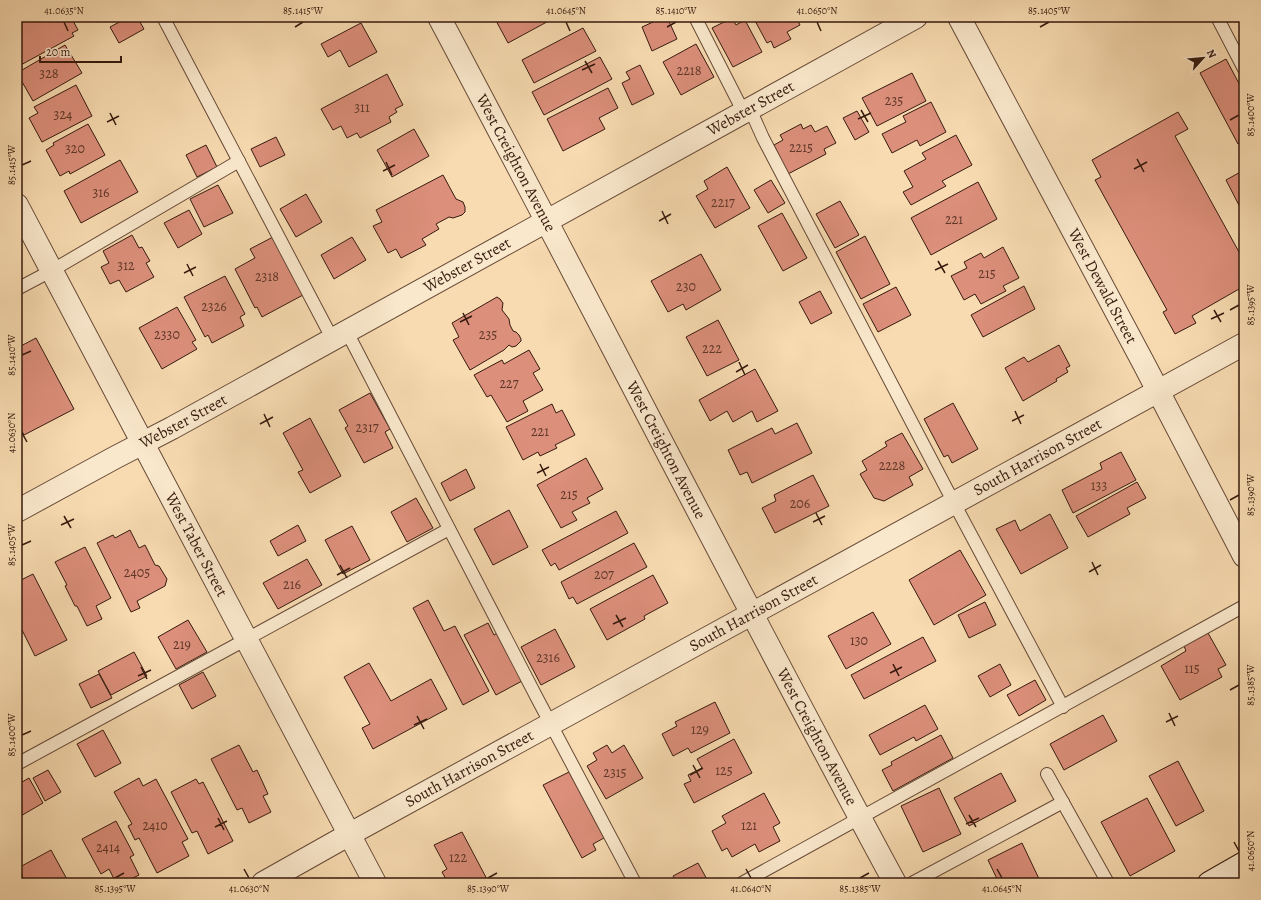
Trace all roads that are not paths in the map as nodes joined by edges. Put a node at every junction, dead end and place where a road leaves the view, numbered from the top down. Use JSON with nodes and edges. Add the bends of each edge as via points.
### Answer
{"nodes":[{"id":1,"x":163,"y":17,"type":"edge"},
{"id":2,"x":439,"y":17,"type":"edge"},
{"id":3,"x":695,"y":17,"type":"edge"},
{"id":4,"x":916,"y":17,"type":"edge"},
{"id":5,"x":959,"y":17,"type":"edge"},
{"id":6,"x":1217,"y":17,"type":"edge"},
{"id":7,"x":1244,"y":69,"type":"edge"},
{"id":8,"x":747,"y":111,"type":"junction"},
{"id":9,"x":239,"y":161,"type":"junction"},
{"id":10,"x":17,"y":206,"type":"edge"},
{"id":11,"x":547,"y":222,"type":"junction"},
{"id":12,"x":51,"y":271,"type":"junction"},
{"id":13,"x":17,"y":289,"type":"edge"},
{"id":14,"x":340,"y":336,"type":"junction"},
{"id":15,"x":1244,"y":344,"type":"edge"},
{"id":16,"x":1158,"y":391,"type":"junction"},
{"id":17,"x":142,"y":444,"type":"junction"},
{"id":18,"x":954,"y":503,"type":"junction"},
{"id":19,"x":17,"y":511,"type":"edge"},
{"id":20,"x":449,"y":529,"type":"junction"},
{"id":21,"x":1244,"y":556,"type":"edge"},
{"id":22,"x":1244,"y":606,"type":"edge"},
{"id":23,"x":752,"y":614,"type":"junction"},
{"id":24,"x":246,"y":639,"type":"junction"},
{"id":25,"x":1062,"y":707,"type":"junction"},
{"id":26,"x":550,"y":724,"type":"junction"},
{"id":27,"x":17,"y":764,"type":"edge"},
{"id":28,"x":1047,"y":774,"type":"dead end"},
{"id":29,"x":1063,"y":802,"type":"junction"},
{"id":30,"x":860,"y":818,"type":"junction"},
{"id":31,"x":350,"y":834,"type":"junction"},
{"id":32,"x":1244,"y":863,"type":"edge"},
{"id":33,"x":263,"y":883,"type":"edge"},
{"id":34,"x":375,"y":883,"type":"edge"},
{"id":35,"x":635,"y":883,"type":"edge"},
{"id":36,"x":742,"y":883,"type":"edge"},
{"id":37,"x":895,"y":883,"type":"edge"},
{"id":38,"x":912,"y":883,"type":"edge"},
{"id":39,"x":1108,"y":883,"type":"edge"},
{"id":40,"x":1209,"y":883,"type":"edge"}],
"edges":[{"from":1,"to":9,"type":"lane"},
{"from":2,"to":11,"type":"street","name":"West Creighton Avenue"},
{"from":3,"to":8,"type":"lane"},
{"from":4,"to":8,"type":"street","name":"Webster Street"},
{"from":5,"to":16,"type":"street","name":"West Dewald Street"},
{"from":6,"to":7,"type":"lane"},
{"from":8,"to":11,"type":"street","name":"Webster Street"},
{"from":8,"to":18,"type":"lane","via":[[771,152]]},
{"from":9,"to":12,"type":"lane"},
{"from":9,"to":14,"type":"lane"},
{"from":10,"to":12,"type":"street","name":"West Taber Street"},
{"from":11,"to":14,"type":"street","name":"Webster Street"},
{"from":11,"to":23,"type":"street","name":"West Creighton Avenue"},
{"from":12,"to":13,"type":"lane"},
{"from":12,"to":17,"type":"street","name":"West Taber Street"},
{"from":14,"to":17,"type":"street","name":"Webster Street"},
{"from":14,"to":20,"type":"lane"},
{"from":15,"to":16,"type":"street","name":"South Harrison Street"},
{"from":16,"to":18,"type":"street","name":"South Harrison Street"},
{"from":16,"to":21,"type":"street","name":"West Dewald Street"},
{"from":17,"to":19,"type":"street","name":"Webster Street"},
{"from":17,"to":24,"type":"street","name":"West Taber Street"},
{"from":18,"to":23,"type":"street","name":"South Harrison Street"},
{"from":18,"to":25,"type":"lane"},
{"from":20,"to":24,"type":"lane"},
{"from":20,"to":26,"type":"lane"},
{"from":22,"to":25,"type":"lane"},
{"from":23,"to":26,"type":"street","name":"South Harrison Street"},
{"from":23,"to":30,"type":"street","name":"West Creighton Avenue"},
{"from":24,"to":27,"type":"lane"},
{"from":24,"to":31,"type":"street","name":"West Taber Street"},
{"from":25,"to":30,"type":"lane"},
{"from":26,"to":31,"type":"street","name":"South Harrison Street"},
{"from":26,"to":35,"type":"lane"},
{"from":28,"to":29,"type":"lane"},
{"from":29,"to":38,"type":"lane"},
{"from":29,"to":39,"type":"lane"},
{"from":30,"to":36,"type":"lane"},
{"from":30,"to":37,"type":"street","name":"West Creighton Avenue"},
{"from":31,"to":33,"type":"street","name":"South Harrison Street"},
{"from":31,"to":34,"type":"street","name":"West Taber Street"},
{"from":32,"to":40,"type":"street"}]}
